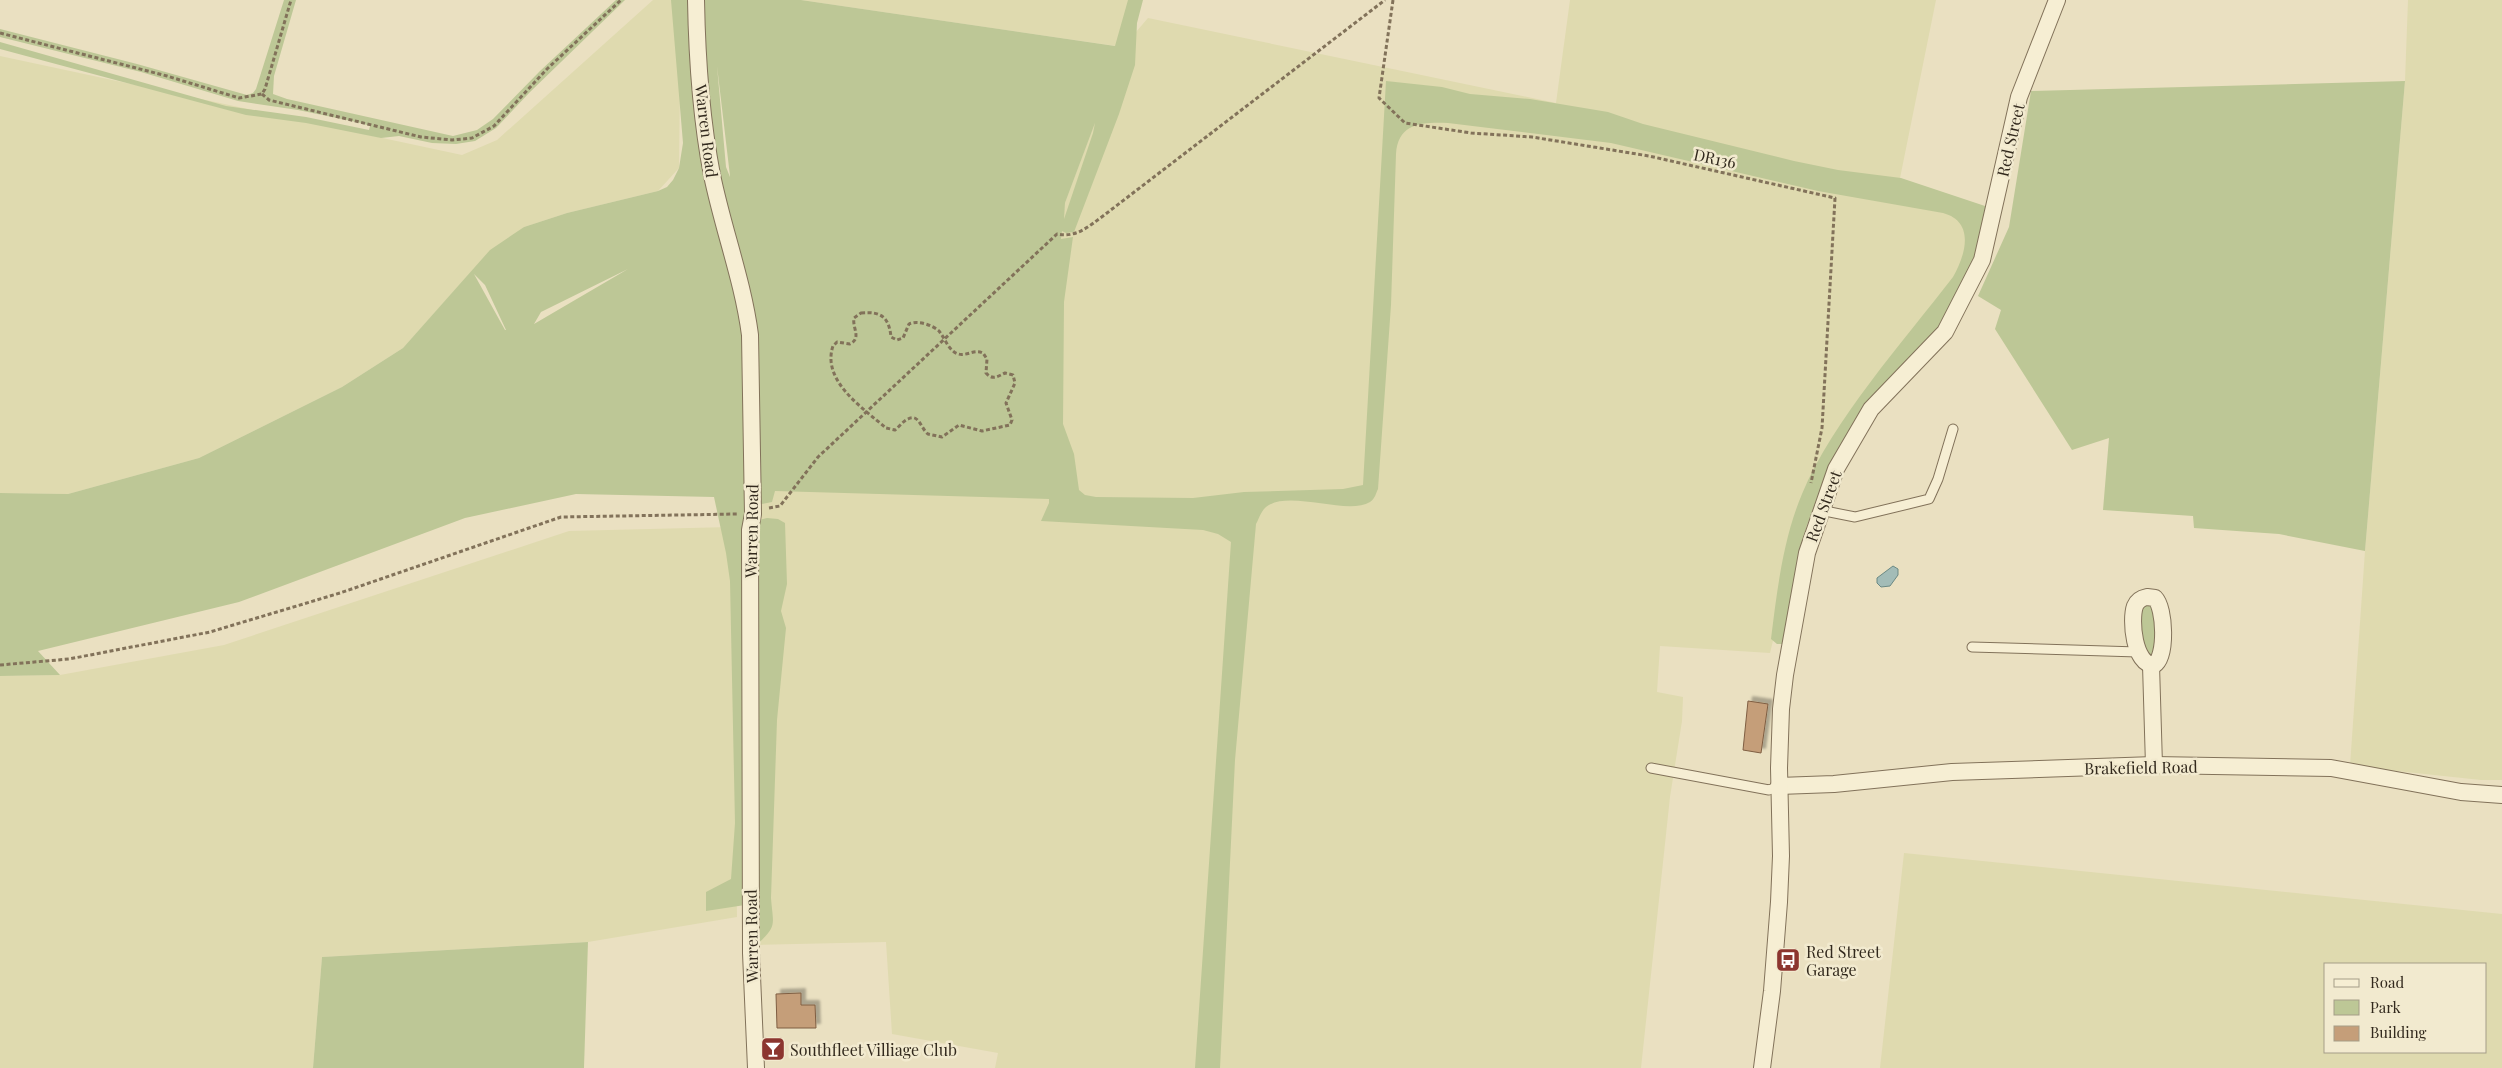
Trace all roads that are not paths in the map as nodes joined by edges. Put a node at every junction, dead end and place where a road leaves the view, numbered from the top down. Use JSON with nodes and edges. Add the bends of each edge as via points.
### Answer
{"nodes":[{"id":1,"x":696,"y":0,"type":"edge"},
{"id":2,"x":2057,"y":0,"type":"edge"},
{"id":3,"x":1953,"y":429,"type":"dead end"},
{"id":4,"x":1819,"y":512,"type":"junction"},
{"id":5,"x":1972,"y":647,"type":"dead end"},
{"id":6,"x":2138,"y":652,"type":"junction"},
{"id":7,"x":2152,"y":665,"type":"junction"},
{"id":8,"x":2154,"y":764,"type":"junction"},
{"id":9,"x":1651,"y":768,"type":"dead end"},
{"id":10,"x":1779,"y":786,"type":"junction"},
{"id":11,"x":2502,"y":795,"type":"edge"},
{"id":12,"x":756,"y":1068,"type":"edge"},
{"id":13,"x":1762,"y":1068,"type":"edge"}],
"edges":[{"from":1,"to":12,"type":"street","name":"Warren Road","via":[[709,156],[750,335],[751,953]]},
{"from":2,"to":4,"type":"street","name":"Red Street","via":[[2019,97],[1982,260],[1945,332],[1872,409],[1836,469]]},
{"from":3,"to":4,"type":"lane","via":[[1929,499],[1855,517]]},
{"from":4,"to":10,"type":"street","name":"Red Street","via":[[1805,562],[1785,675]]},
{"from":5,"to":6,"type":"lane"},
{"from":6,"to":7,"type":"street","via":[[2145,663]]},
{"from":6,"to":7,"type":"street","via":[[2135,607],[2141,600],[2151,597],[2161,606],[2163,647],[2159,660]]},
{"from":7,"to":8,"type":"street"},
{"from":8,"to":10,"type":"street","name":"Brakefield Road","via":[[1943,773]]},
{"from":8,"to":11,"type":"street","name":"Brakefield Road","via":[[2332,768],[2461,792]]},
{"from":9,"to":10,"type":"lane","via":[[1768,790]]},
{"from":10,"to":13,"type":"street","name":"Red Street","via":[[1778,926]]}]}
